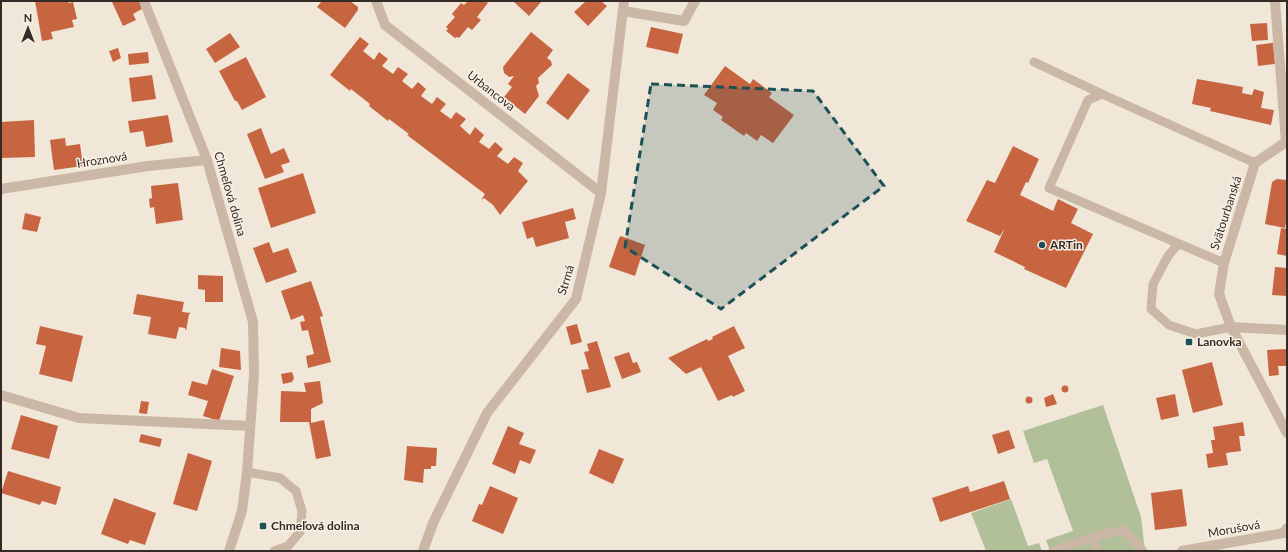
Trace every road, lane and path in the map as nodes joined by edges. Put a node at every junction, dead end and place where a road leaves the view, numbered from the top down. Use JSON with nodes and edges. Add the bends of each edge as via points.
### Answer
{"nodes":[{"id":1,"x":144,"y":1,"type":"edge"},
{"id":2,"x":376,"y":1,"type":"edge"},
{"id":3,"x":695,"y":1,"type":"edge"},
{"id":4,"x":1276,"y":1,"type":"edge"},
{"id":5,"x":623,"y":6,"type":"edge"},
{"id":6,"x":1034,"y":62,"type":"dead end"},
{"id":7,"x":1102,"y":94,"type":"junction"},
{"id":8,"x":1286,"y":142,"type":"edge"},
{"id":9,"x":207,"y":160,"type":"junction"},
{"id":10,"x":1255,"y":163,"type":"junction"},
{"id":11,"x":1,"y":188,"type":"edge"},
{"id":12,"x":601,"y":193,"type":"junction"},
{"id":13,"x":1178,"y":244,"type":"junction"},
{"id":14,"x":1224,"y":263,"type":"junction"},
{"id":15,"x":1231,"y":327,"type":"junction"},
{"id":16,"x":1287,"y":330,"type":"edge"},
{"id":17,"x":1,"y":395,"type":"edge"},
{"id":18,"x":250,"y":426,"type":"junction"},
{"id":19,"x":1287,"y":433,"type":"edge"},
{"id":20,"x":247,"y":472,"type":"junction"},
{"id":21,"x":1287,"y":528,"type":"edge"},
{"id":22,"x":1093,"y":537,"type":"junction"},
{"id":23,"x":229,"y":551,"type":"edge"},
{"id":24,"x":274,"y":551,"type":"edge"},
{"id":25,"x":423,"y":551,"type":"edge"},
{"id":26,"x":1053,"y":551,"type":"edge"},
{"id":27,"x":1098,"y":551,"type":"edge"},
{"id":28,"x":1143,"y":551,"type":"edge"},
{"id":29,"x":1182,"y":551,"type":"edge"}],
"edges":[{"from":1,"to":9,"type":"street","name":"Chmeľová dolina"},
{"from":2,"to":12,"type":"street","name":"Urbancova","via":[[385,25]]},
{"from":3,"to":5,"type":"street","via":[[684,21]]},
{"from":4,"to":8,"type":"street"},
{"from":5,"to":12,"type":"street","name":"Strmá"},
{"from":6,"to":7,"type":"lane"},
{"from":7,"to":10,"type":"lane"},
{"from":7,"to":13,"type":"lane","via":[[1088,100],[1049,188]]},
{"from":8,"to":10,"type":"street"},
{"from":9,"to":11,"type":"street","name":"Hroznová","via":[[148,166]]},
{"from":9,"to":18,"type":"street","name":"Chmeľová dolina","via":[[253,322],[254,375]]},
{"from":10,"to":14,"type":"street","name":"Svätourbanská"},
{"from":12,"to":25,"type":"street","name":"Strmá","via":[[576,299],[487,413],[433,524]]},
{"from":13,"to":14,"type":"lane"},
{"from":13,"to":15,"type":"lane","via":[[1168,256],[1153,284],[1151,309],[1168,325],[1196,334]]},
{"from":14,"to":15,"type":"street","name":"Svätourbanská","via":[[1220,294]]},
{"from":15,"to":16,"type":"street"},
{"from":15,"to":19,"type":"street","name":"Svätourbanská"},
{"from":17,"to":18,"type":"street","via":[[79,418]]},
{"from":18,"to":20,"type":"street","name":"Chmeľová dolina"},
{"from":20,"to":23,"type":"street","name":"Chmeľová dolina","via":[[242,511]]},
{"from":20,"to":24,"type":"lane","via":[[280,478],[296,491],[302,511],[300,532],[288,546]]},
{"from":21,"to":29,"type":"street","name":"Morušová","via":[[1284,533]]},
{"from":22,"to":26,"type":"lane"},
{"from":22,"to":27,"type":"lane"},
{"from":22,"to":28,"type":"lane","via":[[1124,530]]}]}
